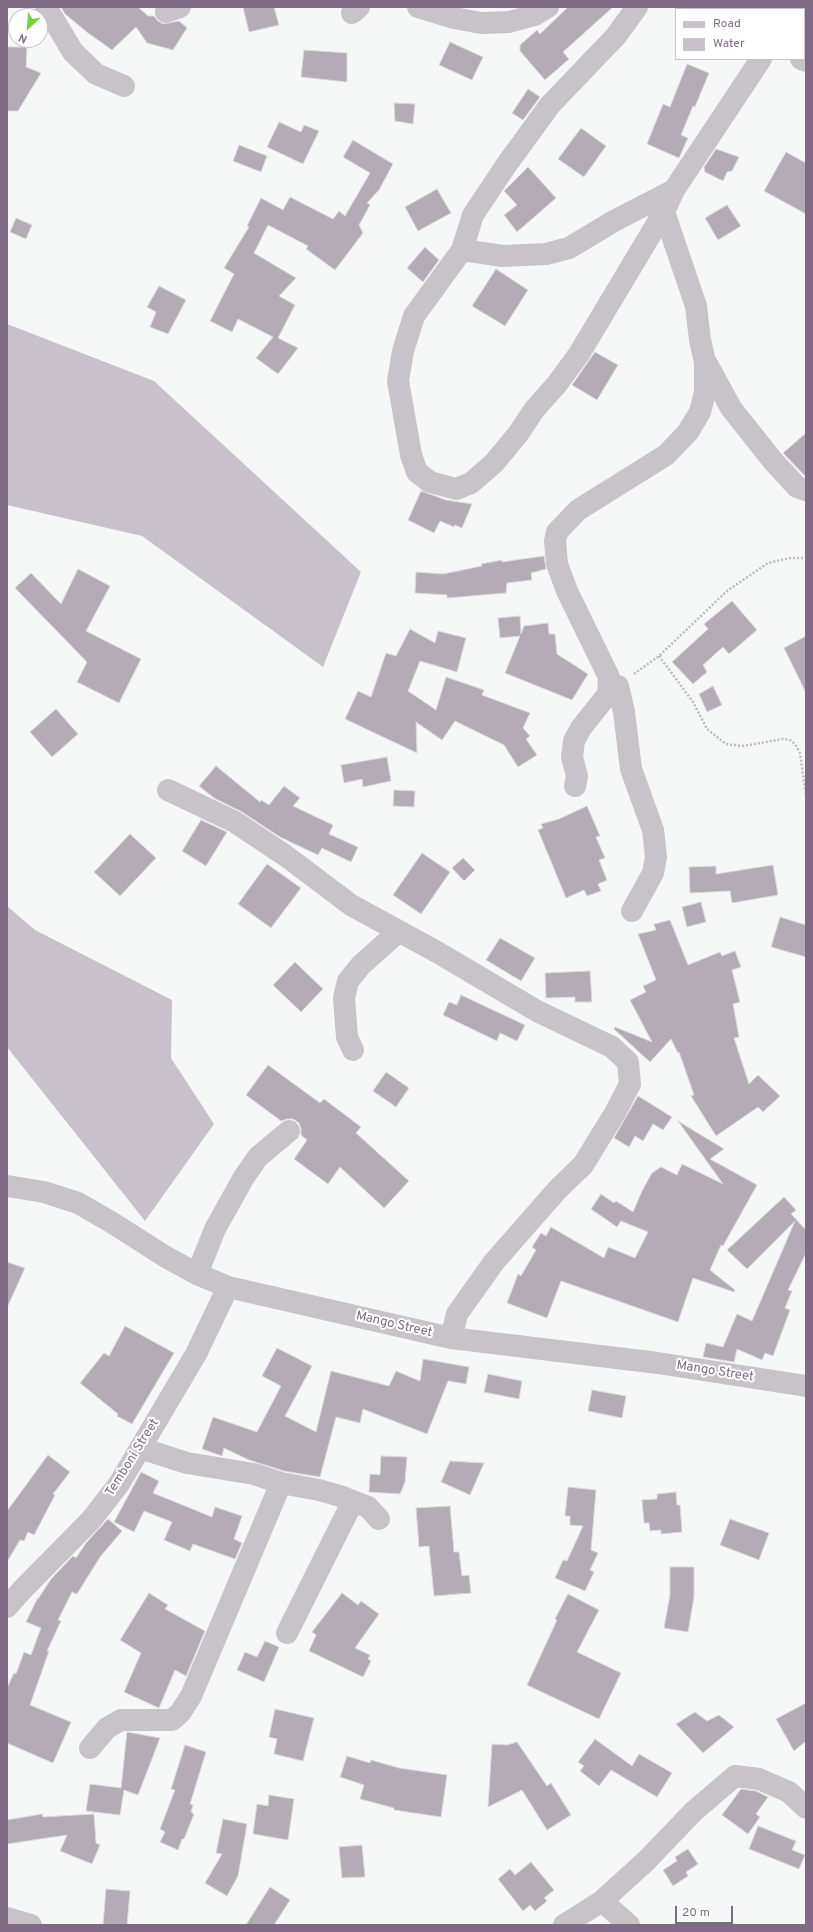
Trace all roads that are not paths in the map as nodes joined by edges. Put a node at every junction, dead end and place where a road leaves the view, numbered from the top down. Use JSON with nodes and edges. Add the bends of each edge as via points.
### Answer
{"nodes":[{"id":1,"x":46,"y":7,"type":"edge"},
{"id":2,"x":418,"y":7,"type":"edge"},
{"id":3,"x":548,"y":7,"type":"edge"},
{"id":4,"x":637,"y":7,"type":"edge"},
{"id":5,"x":479,"y":15,"type":"edge"},
{"id":6,"x":760,"y":60,"type":"edge"},
{"id":7,"x":124,"y":86,"type":"dead end"},
{"id":8,"x":674,"y":190,"type":"junction"},
{"id":9,"x":664,"y":212,"type":"junction"},
{"id":10,"x":462,"y":250,"type":"junction"},
{"id":11,"x":705,"y":362,"type":"junction"},
{"id":12,"x":806,"y":490,"type":"edge"},
{"id":13,"x":618,"y":686,"type":"road end"},
{"id":14,"x":575,"y":786,"type":"dead end"},
{"id":15,"x":168,"y":790,"type":"dead end"},
{"id":16,"x":632,"y":911,"type":"dead end"},
{"id":17,"x":398,"y":932,"type":"junction"},
{"id":18,"x":353,"y":1050,"type":"dead end"},
{"id":19,"x":289,"y":1131,"type":"dead end"},
{"id":20,"x":7,"y":1186,"type":"edge"},
{"id":21,"x":197,"y":1274,"type":"junction"},
{"id":22,"x":228,"y":1287,"type":"junction"},
{"id":23,"x":451,"y":1338,"type":"junction"},
{"id":24,"x":806,"y":1386,"type":"edge"},
{"id":25,"x":140,"y":1448,"type":"junction"},
{"id":26,"x":281,"y":1483,"type":"junction"},
{"id":27,"x":353,"y":1501,"type":"junction"},
{"id":28,"x":379,"y":1519,"type":"dead end"},
{"id":29,"x":7,"y":1607,"type":"edge"},
{"id":30,"x":287,"y":1633,"type":"dead end"},
{"id":31,"x":90,"y":1748,"type":"dead end"},
{"id":32,"x":806,"y":1808,"type":"edge"},
{"id":33,"x":602,"y":1901,"type":"junction"},
{"id":34,"x":7,"y":1918,"type":"edge"},
{"id":35,"x":31,"y":1925,"type":"edge"},
{"id":36,"x":564,"y":1925,"type":"edge"},
{"id":37,"x":628,"y":1925,"type":"edge"}],
"edges":[{"from":1,"to":7,"type":"street","via":[[73,52],[96,74]]},
{"from":2,"to":5,"type":"street","via":[[454,18]]},
{"from":3,"to":5,"type":"street","via":[[535,15],[509,22]]},
{"from":4,"to":10,"type":"street","via":[[616,36],[550,105],[507,164],[473,215]]},
{"from":6,"to":8,"type":"street"},
{"from":8,"to":9,"type":"street"},
{"from":8,"to":10,"type":"street","via":[[614,220],[569,248],[546,254],[503,256]]},
{"from":9,"to":10,"type":"street","via":[[579,354],[557,384],[494,463],[471,483],[456,489],[430,482],[417,472],[411,455],[398,381],[403,351],[414,316]]},
{"from":9,"to":11,"type":"street","via":[[696,306]]},
{"from":11,"to":12,"type":"street","via":[[731,408],[792,482]]},
{"from":11,"to":14,"type":"street","via":[[705,392],[700,412],[688,432],[666,455],[578,510],[556,532],[560,571],[567,591],[609,677],[608,694],[581,728],[574,742],[572,757],[576,776]]},
{"from":13,"to":16,"type":"street","via":[[631,769],[653,830],[656,857],[652,873]]},
{"from":15,"to":17,"type":"street","via":[[235,822],[286,856],[351,905]]},
{"from":17,"to":18,"type":"street","via":[[361,965],[348,981],[344,998],[347,1037]]},
{"from":17,"to":23,"type":"street","via":[[437,952],[536,1011],[612,1047],[628,1062],[630,1084],[583,1165],[558,1189],[494,1262],[457,1314]]},
{"from":19,"to":21,"type":"street","via":[[258,1157],[244,1177],[215,1229]]},
{"from":20,"to":21,"type":"street","name":"Mango Street","via":[[44,1192],[78,1203]]},
{"from":21,"to":22,"type":"street","name":"Mango Street"},
{"from":22,"to":23,"type":"street","name":"Mango Street"},
{"from":22,"to":25,"type":"street","name":"Temboni Street","via":[[196,1354]]},
{"from":23,"to":24,"type":"street","name":"Mango Street","via":[[658,1363]]},
{"from":25,"to":26,"type":"street","via":[[187,1463],[254,1474]]},
{"from":25,"to":29,"type":"street","name":"Temboni Street","via":[[119,1484],[91,1520]]},
{"from":26,"to":27,"type":"street","via":[[319,1490]]},
{"from":26,"to":31,"type":"street","via":[[191,1696],[180,1713],[172,1720],[121,1720],[107,1728]]},
{"from":27,"to":28,"type":"street","via":[[368,1506]]},
{"from":27,"to":30,"type":"street"},
{"from":32,"to":33,"type":"street","via":[[788,1792],[759,1779],[735,1776],[694,1810],[646,1861]]},
{"from":33,"to":36,"type":"street"},
{"from":33,"to":37,"type":"street"},
{"from":34,"to":35,"type":"street"}]}
